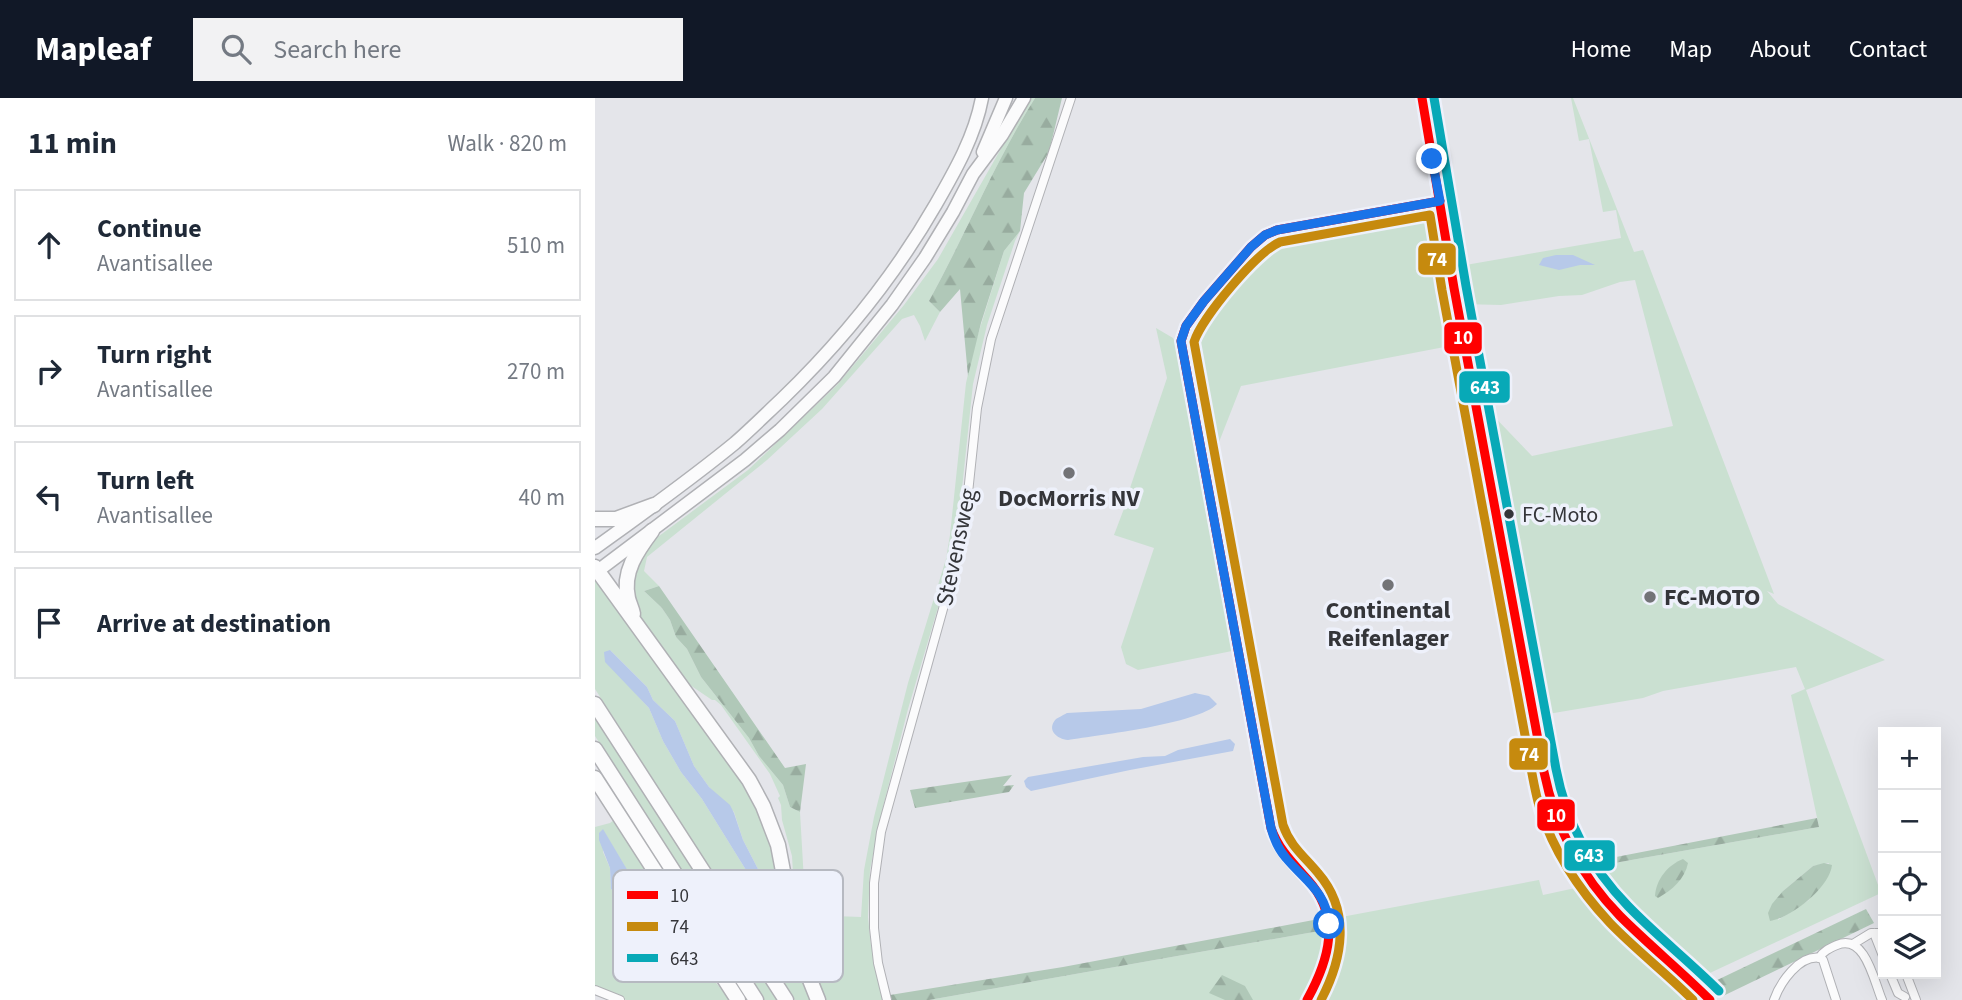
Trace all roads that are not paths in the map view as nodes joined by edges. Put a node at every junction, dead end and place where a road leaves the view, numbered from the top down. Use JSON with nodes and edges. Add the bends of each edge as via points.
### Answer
{"nodes":[{"id":1,"x":982,"y":98,"type":"edge"},
{"id":2,"x":988,"y":98,"type":"edge"},
{"id":3,"x":1006,"y":98,"type":"edge"},
{"id":4,"x":1024,"y":98,"type":"edge"},
{"id":5,"x":1071,"y":98,"type":"edge"},
{"id":6,"x":1422,"y":98,"type":"edge"},
{"id":7,"x":978,"y":121,"type":"junction"},
{"id":8,"x":973,"y":174,"type":"junction"},
{"id":9,"x":1440,"y":201,"type":"junction"},
{"id":10,"x":654,"y":505,"type":"junction"},
{"id":11,"x":595,"y":519,"type":"edge"},
{"id":12,"x":652,"y":531,"type":"junction"},
{"id":13,"x":595,"y":548,"type":"edge"},
{"id":14,"x":596,"y":570,"type":"edge"},
{"id":15,"x":635,"y":622,"type":"junction"},
{"id":16,"x":595,"y":704,"type":"edge"},
{"id":17,"x":595,"y":749,"type":"edge"},
{"id":18,"x":595,"y":778,"type":"edge"},
{"id":19,"x":654,"y":870,"type":"edge"},
{"id":20,"x":673,"y":870,"type":"edge"},
{"id":21,"x":702,"y":870,"type":"edge"},
{"id":22,"x":783,"y":870,"type":"edge"},
{"id":23,"x":1878,"y":933,"type":"edge"},
{"id":24,"x":1853,"y":944,"type":"junction"},
{"id":25,"x":1819,"y":958,"type":"junction"},
{"id":26,"x":1892,"y":979,"type":"edge"},
{"id":27,"x":1907,"y":979,"type":"edge"},
{"id":28,"x":726,"y":982,"type":"edge"},
{"id":29,"x":744,"y":982,"type":"edge"},
{"id":30,"x":774,"y":982,"type":"edge"},
{"id":31,"x":811,"y":982,"type":"edge"},
{"id":32,"x":595,"y":990,"type":"edge"},
{"id":33,"x":1910,"y":998,"type":"edge"},
{"id":34,"x":620,"y":1000,"type":"edge"},
{"id":35,"x":738,"y":1000,"type":"edge"},
{"id":36,"x":756,"y":1000,"type":"edge"},
{"id":37,"x":786,"y":1000,"type":"edge"},
{"id":38,"x":818,"y":1000,"type":"edge"},
{"id":39,"x":887,"y":1000,"type":"edge"},
{"id":40,"x":1307,"y":1000,"type":"edge"},
{"id":41,"x":1710,"y":1000,"type":"edge"},
{"id":42,"x":1774,"y":1000,"type":"edge"},
{"id":43,"x":1836,"y":1000,"type":"edge"},
{"id":44,"x":1882,"y":1000,"type":"edge"}],
"edges":[{"from":1,"to":7,"type":"highway"},
{"from":2,"to":7,"type":"highway"},
{"from":3,"to":8,"type":"highway"},
{"from":4,"to":8,"type":"highway"},
{"from":5,"to":39,"type":"street","name":"Stevensweg","via":[[991,339],[958,555],[881,832],[874,928]]},
{"from":6,"to":9,"type":"street"},
{"from":7,"to":10,"type":"highway","via":[[929,217],[880,291],[818,364],[766,414]]},
{"from":8,"to":12,"type":"highway","via":[[893,305],[834,377],[745,460]]},
{"from":9,"to":40,"type":"street","via":[[1265,235],[1196,311],[1181,341],[1271,828],[1284,857],[1314,885],[1328,915],[1326,956]]},
{"from":9,"to":41,"type":"street","via":[[1556,816],[1568,844],[1603,898]]},
{"from":10,"to":11,"type":"highway","via":[[616,519]]},
{"from":10,"to":13,"type":"highway"},
{"from":12,"to":14,"type":"highway"},
{"from":12,"to":15,"type":"highway","via":[[634,556],[627,576]]},
{"from":14,"to":15,"type":"highway"},
{"from":15,"to":22,"type":"highway","via":[[749,780],[772,827]]},
{"from":16,"to":21,"type":"highway"},
{"from":17,"to":20,"type":"highway"},
{"from":18,"to":19,"type":"highway"},
{"from":23,"to":24,"type":"street"},
{"from":24,"to":25,"type":"street","via":[[1840,943]]},
{"from":24,"to":44,"type":"street","via":[[1862,951]]},
{"from":25,"to":42,"type":"street","via":[[1784,978]]},
{"from":25,"to":43,"type":"street"},
{"from":26,"to":33,"type":"street","via":[[1898,993]]},
{"from":27,"to":33,"type":"street"},
{"from":28,"to":35,"type":"highway"},
{"from":29,"to":36,"type":"highway"},
{"from":30,"to":37,"type":"highway"},
{"from":31,"to":38,"type":"highway"},
{"from":32,"to":34,"type":"street"}]}
